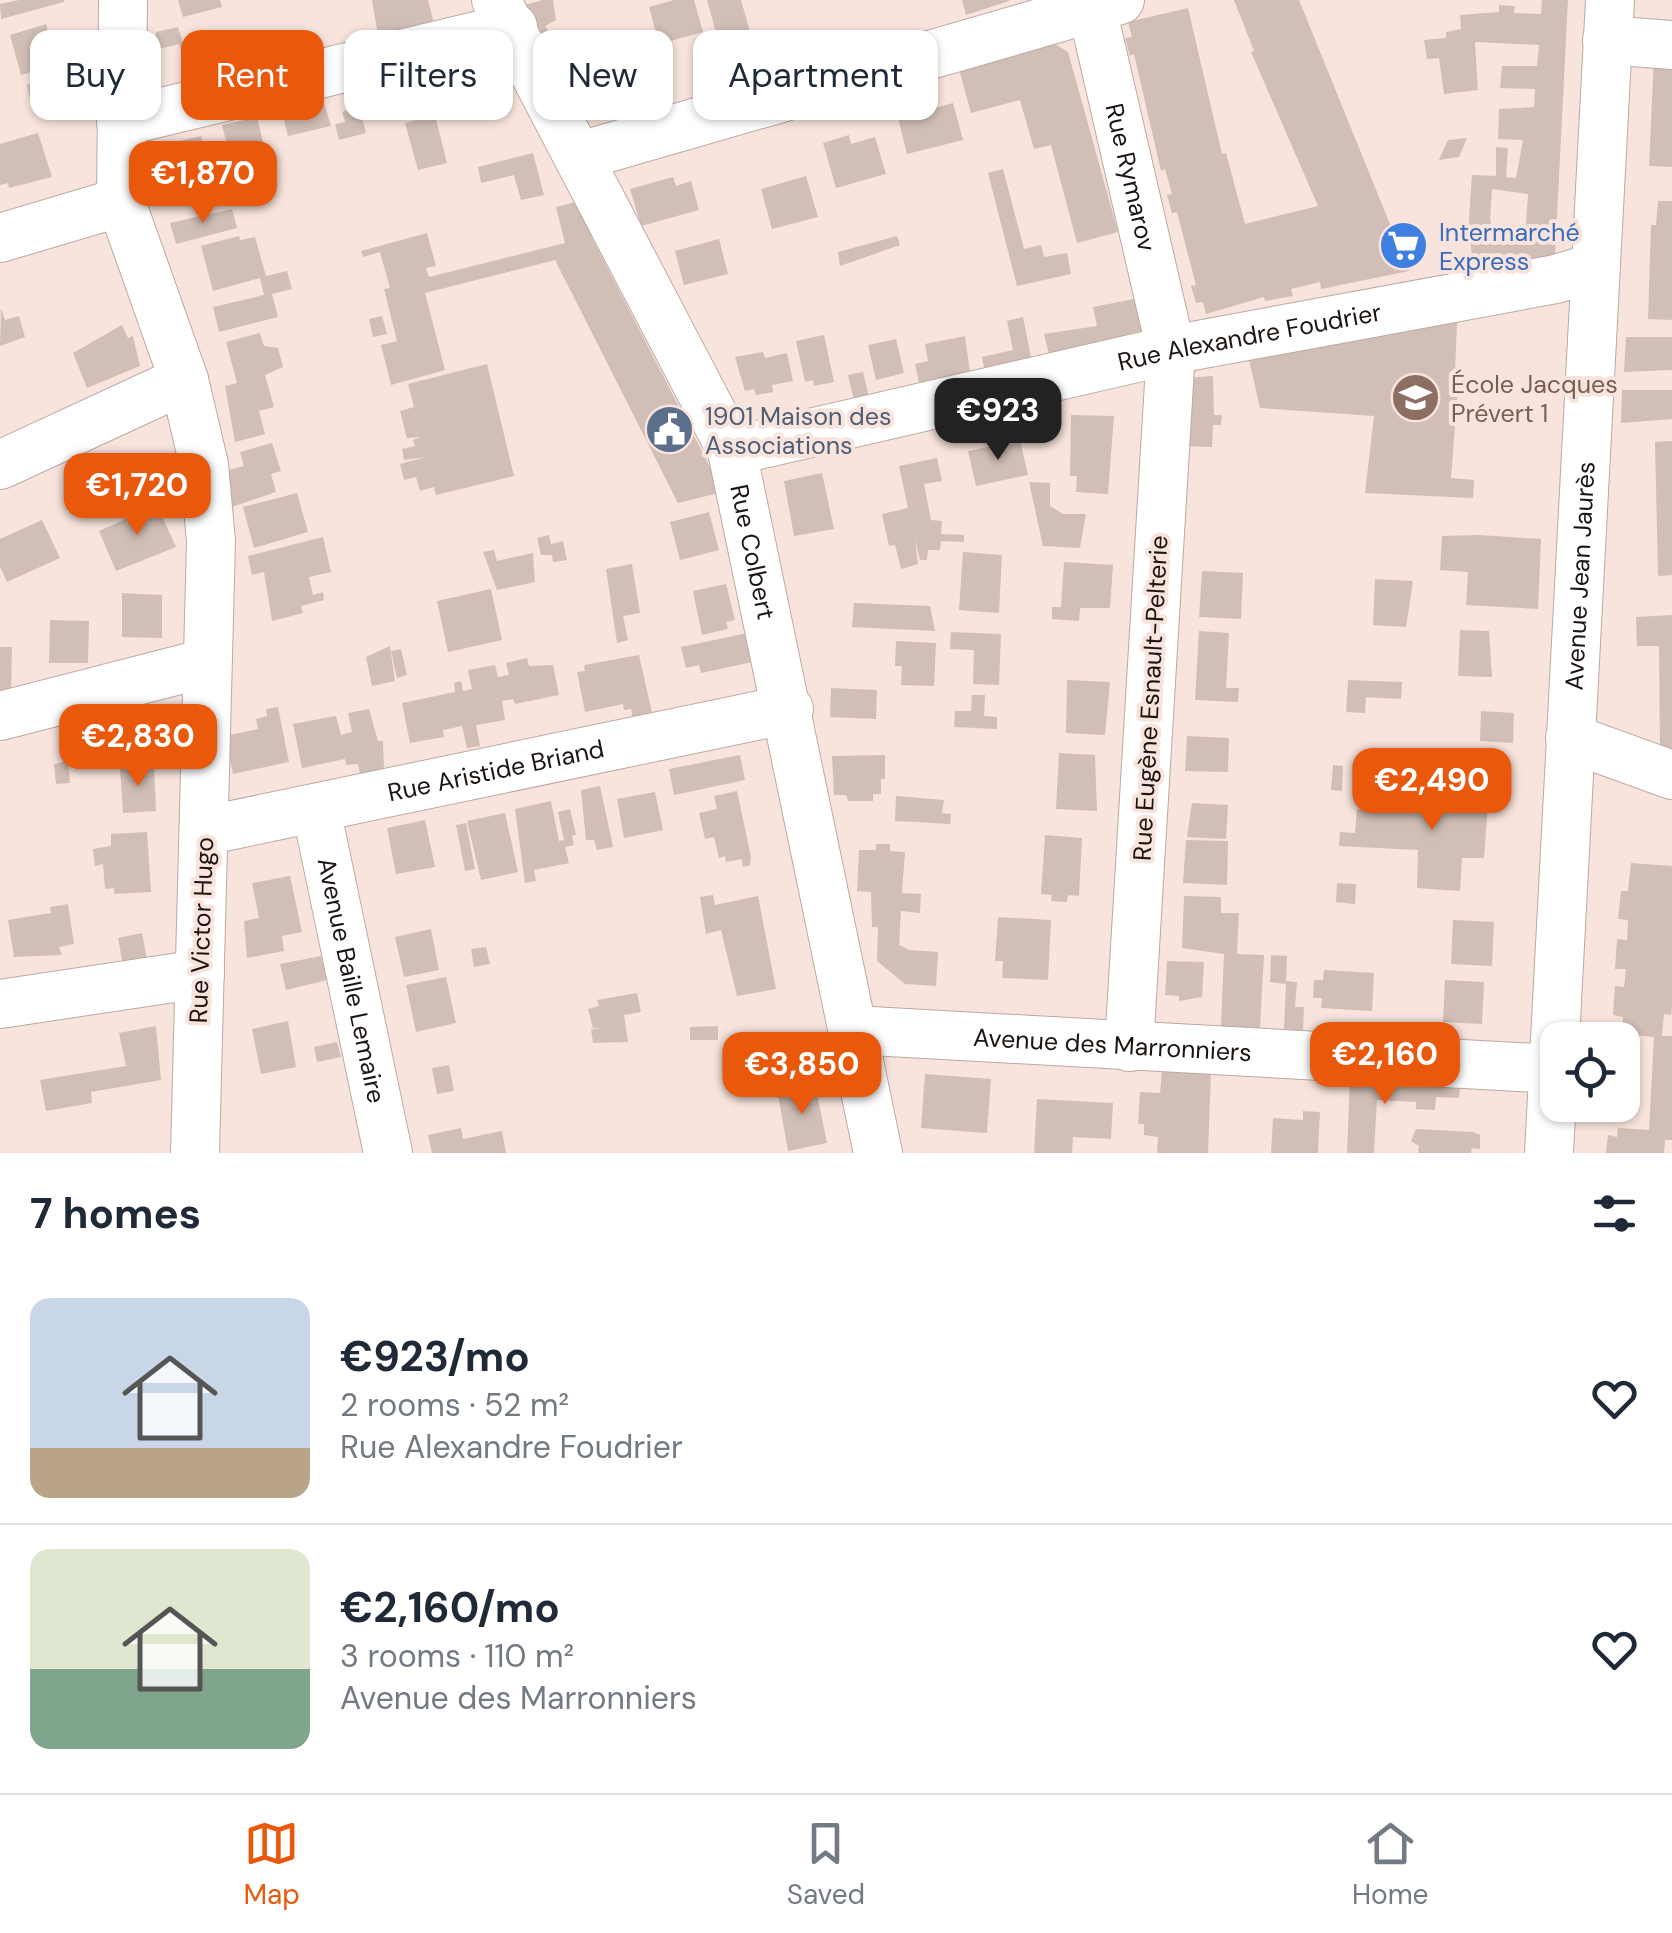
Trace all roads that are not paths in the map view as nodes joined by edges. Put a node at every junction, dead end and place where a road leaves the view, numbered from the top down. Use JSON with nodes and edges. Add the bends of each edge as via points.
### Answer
{"nodes":[{"id":1,"x":124,"y":0,"type":"edge"},
{"id":2,"x":1100,"y":2,"type":"edge"},
{"id":3,"x":505,"y":14,"type":"edge"},
{"id":4,"x":1608,"y":20,"type":"edge"},
{"id":5,"x":1672,"y":45,"type":"edge"},
{"id":6,"x":121,"y":122,"type":"junction"},
{"id":7,"x":580,"y":156,"type":"junction"},
{"id":8,"x":122,"y":202,"type":"junction"},
{"id":9,"x":0,"y":238,"type":"edge"},
{"id":10,"x":1593,"y":268,"type":"junction"},
{"id":11,"x":1171,"y":350,"type":"junction"},
{"id":12,"x":184,"y":380,"type":"junction"},
{"id":13,"x":732,"y":451,"type":"junction"},
{"id":14,"x":0,"y":465,"type":"edge"},
{"id":15,"x":206,"y":663,"type":"junction"},
{"id":16,"x":789,"y":709,"type":"junction"},
{"id":17,"x":0,"y":716,"type":"edge"},
{"id":18,"x":1570,"y":738,"type":"junction"},
{"id":19,"x":1672,"y":775,"type":"edge"},
{"id":20,"x":316,"y":809,"type":"junction"},
{"id":21,"x":204,"y":831,"type":"junction"},
{"id":22,"x":200,"y":974,"type":"junction"},
{"id":23,"x":0,"y":1004,"type":"edge"},
{"id":24,"x":1556,"y":1022,"type":"edge"},
{"id":25,"x":853,"y":1030,"type":"junction"},
{"id":26,"x":1129,"y":1047,"type":"junction"},
{"id":27,"x":1540,"y":1067,"type":"edge"},
{"id":28,"x":1551,"y":1122,"type":"edge"},
{"id":29,"x":195,"y":1153,"type":"edge"},
{"id":30,"x":388,"y":1153,"type":"edge"},
{"id":31,"x":878,"y":1153,"type":"edge"},
{"id":32,"x":1550,"y":1153,"type":"edge"}],
"edges":[{"from":1,"to":6,"type":"street","name":"Rue Victor Hugo"},
{"from":2,"to":7,"type":"street"},
{"from":2,"to":11,"type":"street","name":"Rue Rymarov"},
{"from":3,"to":6,"type":"street"},
{"from":3,"to":7,"type":"street","name":"Rue Colbert"},
{"from":4,"to":5,"type":"street"},
{"from":4,"to":10,"type":"street","name":"Avenue Jean Jaurès"},
{"from":6,"to":8,"type":"street","name":"Rue Victor Hugo"},
{"from":7,"to":13,"type":"street","name":"Rue Colbert"},
{"from":8,"to":9,"type":"street"},
{"from":8,"to":12,"type":"street","name":"Rue Victor Hugo"},
{"from":10,"to":11,"type":"street","name":"Rue Alexandre Foudrier"},
{"from":10,"to":18,"type":"street","name":"Avenue Jean Jaurès"},
{"from":11,"to":13,"type":"street","name":"Rue Alexandre Foudrier"},
{"from":11,"to":26,"type":"street","name":"Rue Eugène Esnault-Pelterie"},
{"from":12,"to":14,"type":"street"},
{"from":12,"to":15,"type":"street","name":"Rue Victor Hugo","via":[[204,464],[211,541]]},
{"from":13,"to":16,"type":"street","name":"Rue Colbert"},
{"from":15,"to":17,"type":"street"},
{"from":15,"to":21,"type":"street","name":"Rue Victor Hugo"},
{"from":16,"to":20,"type":"street","name":"Rue Aristide Briand"},
{"from":16,"to":25,"type":"street","name":"Rue Colbert"},
{"from":18,"to":19,"type":"street"},
{"from":18,"to":24,"type":"street","name":"Avenue Jean Jaurès"},
{"from":20,"to":21,"type":"street","name":"Rue Aristide Briand"},
{"from":20,"to":30,"type":"street","name":"Avenue Baille Lemaire"},
{"from":21,"to":22,"type":"street","name":"Rue Victor Hugo"},
{"from":22,"to":23,"type":"street"},
{"from":22,"to":29,"type":"street","name":"Rue Victor Hugo"},
{"from":25,"to":26,"type":"street","name":"Avenue des Marronniers"},
{"from":25,"to":31,"type":"street","name":"Rue Colbert"},
{"from":26,"to":27,"type":"street","name":"Avenue des Marronniers"},
{"from":28,"to":32,"type":"street","name":"Avenue Jean Jaurès"}]}
